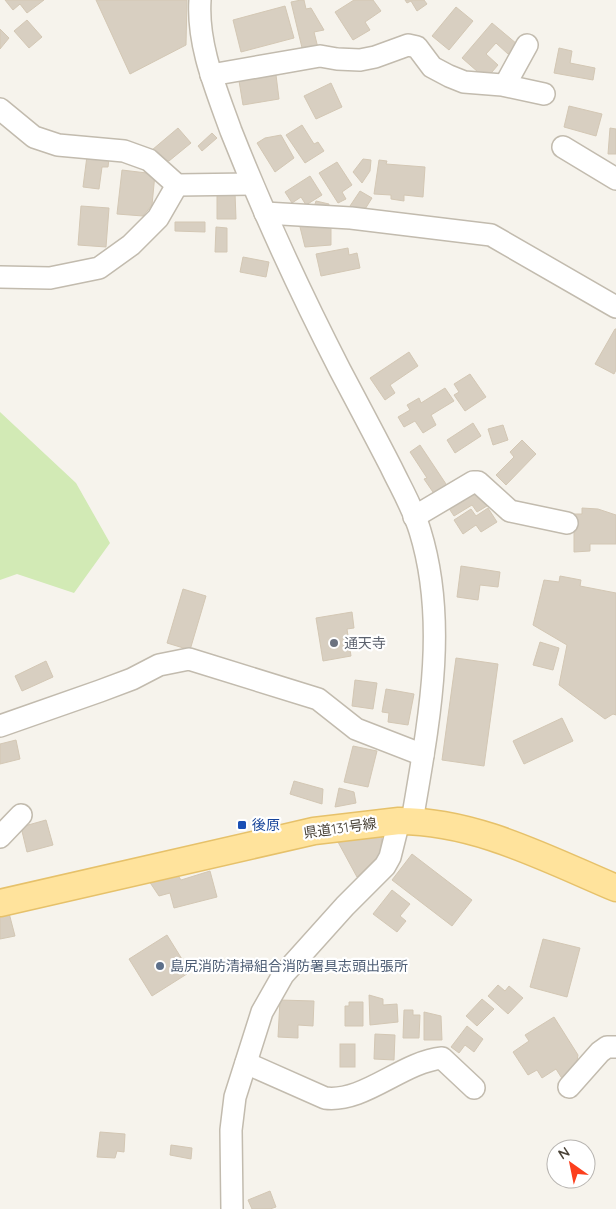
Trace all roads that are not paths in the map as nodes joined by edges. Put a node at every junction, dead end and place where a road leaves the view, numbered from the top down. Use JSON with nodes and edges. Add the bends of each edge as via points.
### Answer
{"nodes":[{"id":1,"x":200,"y":0,"type":"edge"},
{"id":2,"x":527,"y":45,"type":"dead end"},
{"id":3,"x":211,"y":76,"type":"junction"},
{"id":4,"x":504,"y":86,"type":"junction"},
{"id":5,"x":544,"y":94,"type":"dead end"},
{"id":6,"x":0,"y":109,"type":"edge"},
{"id":7,"x":563,"y":147,"type":"dead end"},
{"id":8,"x":616,"y":179,"type":"edge"},
{"id":9,"x":252,"y":184,"type":"junction"},
{"id":10,"x":177,"y":185,"type":"junction"},
{"id":11,"x":265,"y":213,"type":"junction"},
{"id":12,"x":0,"y":277,"type":"edge"},
{"id":13,"x":616,"y":308,"type":"edge"},
{"id":14,"x":414,"y":517,"type":"junction"},
{"id":15,"x":567,"y":523,"type":"dead end"},
{"id":16,"x":0,"y":726,"type":"edge"},
{"id":17,"x":423,"y":755,"type":"junction"},
{"id":18,"x":21,"y":815,"type":"dead end"},
{"id":19,"x":406,"y":821,"type":"junction"},
{"id":20,"x":0,"y":837,"type":"edge"},
{"id":21,"x":616,"y":888,"type":"edge"},
{"id":22,"x":0,"y":903,"type":"edge"},
{"id":23,"x":616,"y":1047,"type":"edge"},
{"id":24,"x":246,"y":1063,"type":"junction"},
{"id":25,"x":569,"y":1087,"type":"dead end"},
{"id":26,"x":474,"y":1088,"type":"dead end"},
{"id":27,"x":232,"y":1209,"type":"edge"}],
"edges":[{"from":1,"to":3,"type":"street","via":[[200,26]]},
{"from":2,"to":4,"type":"street"},
{"from":3,"to":4,"type":"street","via":[[320,56],[360,60],[408,45],[417,47],[432,67],[449,76],[464,82]]},
{"from":3,"to":9,"type":"street"},
{"from":4,"to":5,"type":"street"},
{"from":6,"to":10,"type":"street","via":[[34,137],[58,145],[132,154],[149,160]]},
{"from":7,"to":8,"type":"street"},
{"from":9,"to":10,"type":"street"},
{"from":9,"to":11,"type":"street"},
{"from":10,"to":12,"type":"street","via":[[158,218],[131,245],[99,268],[50,278]]},
{"from":11,"to":13,"type":"street","via":[[351,218],[491,235]]},
{"from":11,"to":14,"type":"street"},
{"from":14,"to":15,"type":"street","via":[[478,482],[510,511]]},
{"from":14,"to":17,"type":"street","via":[[429,572],[435,634]]},
{"from":16,"to":17,"type":"street","via":[[132,679],[159,665],[189,659],[318,699],[356,729]]},
{"from":17,"to":19,"type":"street"},
{"from":18,"to":20,"type":"street"},
{"from":19,"to":21,"type":"main road","name":"県道131号線","via":[[464,829],[494,837]]},
{"from":19,"to":22,"type":"main road","name":"県道131号線","via":[[314,831]]},
{"from":19,"to":24,"type":"street","via":[[385,866],[283,975],[262,1012]]},
{"from":23,"to":25,"type":"street","via":[[607,1047],[600,1052]]},
{"from":24,"to":26,"type":"street","via":[[325,1098],[337,1100],[428,1060],[442,1058]]},
{"from":24,"to":27,"type":"street","via":[[234,1097]]}]}
